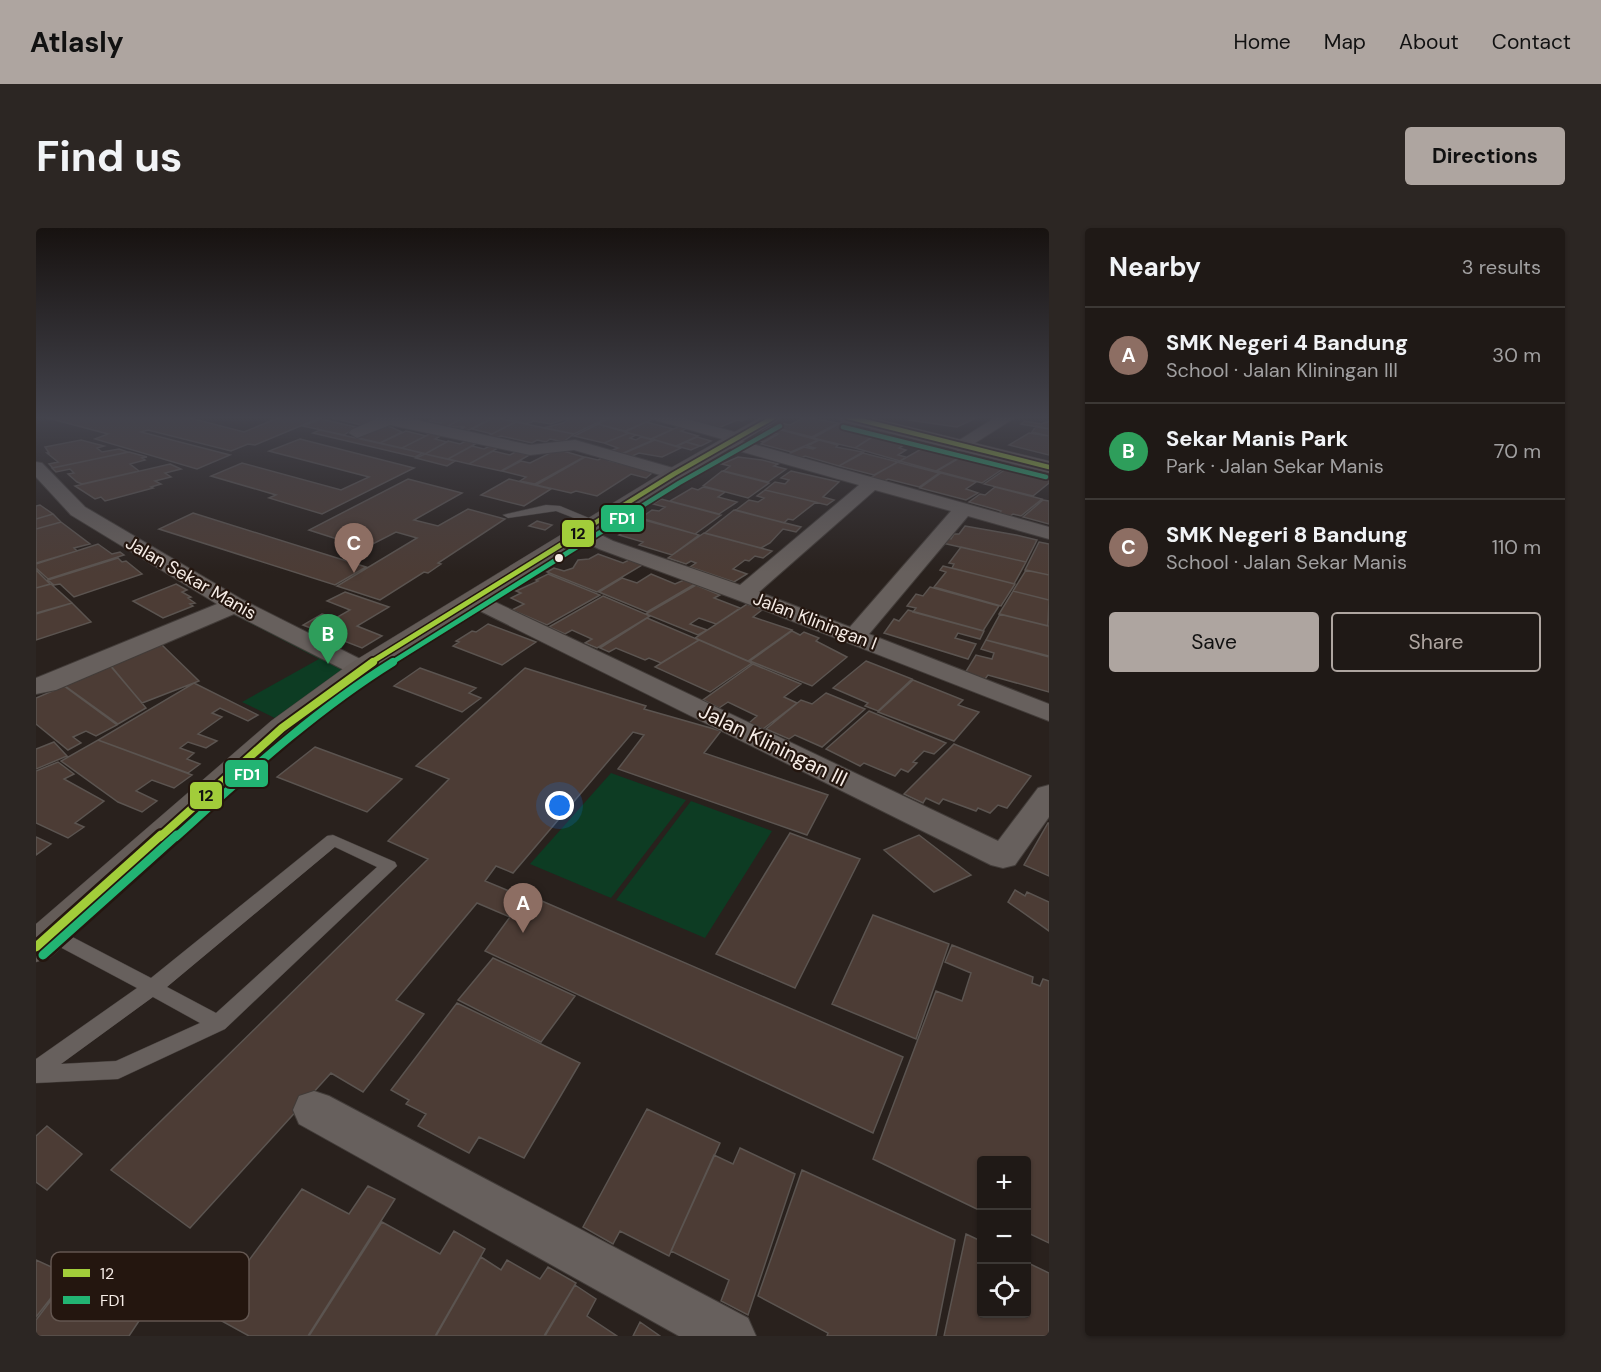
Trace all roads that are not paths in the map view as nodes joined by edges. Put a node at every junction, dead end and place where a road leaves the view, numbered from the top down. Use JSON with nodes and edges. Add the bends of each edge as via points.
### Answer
{"nodes":[{"id":1,"x":38,"y":469,"type":"edge"},
{"id":2,"x":656,"y":469,"type":"edge"},
{"id":3,"x":683,"y":469,"type":"edge"},
{"id":4,"x":825,"y":469,"type":"edge"},
{"id":5,"x":674,"y":474,"type":"junction"},
{"id":6,"x":872,"y":483,"type":"junction"},
{"id":7,"x":964,"y":509,"type":"junction"},
{"id":8,"x":508,"y":515,"type":"dead end"},
{"id":9,"x":588,"y":528,"type":"junction"},
{"id":10,"x":1049,"y":533,"type":"edge"},
{"id":11,"x":743,"y":594,"type":"junction"},
{"id":12,"x":474,"y":599,"type":"junction"},
{"id":13,"x":235,"y":605,"type":"junction"},
{"id":14,"x":854,"y":637,"type":"junction"},
{"id":15,"x":361,"y":669,"type":"junction"},
{"id":16,"x":36,"y":686,"type":"edge"},
{"id":17,"x":1049,"y":713,"type":"edge"},
{"id":18,"x":1049,"y":795,"type":"edge"},
{"id":19,"x":44,"y":940,"type":"edge"},
{"id":20,"x":153,"y":987,"type":"junction"},
{"id":21,"x":218,"y":1023,"type":"junction"},
{"id":22,"x":36,"y":1072,"type":"edge"},
{"id":23,"x":314,"y":1110,"type":"dead end"},
{"id":24,"x":730,"y":1336,"type":"edge"}],
"edges":[{"from":1,"to":13,"type":"street","name":"Jalan Sekar Manis","via":[[78,511]]},
{"from":2,"to":5,"type":"street"},
{"from":3,"to":5,"type":"street"},
{"from":4,"to":6,"type":"street"},
{"from":5,"to":9,"type":"street"},
{"from":6,"to":7,"type":"street"},
{"from":6,"to":11,"type":"street"},
{"from":7,"to":10,"type":"street"},
{"from":7,"to":14,"type":"street"},
{"from":8,"to":9,"type":"lane","via":[[557,508]]},
{"from":9,"to":11,"type":"street","name":"Jalan Kliningan I","via":[[606,544]]},
{"from":9,"to":12,"type":"street"},
{"from":11,"to":14,"type":"street","name":"Jalan Kliningan I"},
{"from":12,"to":15,"type":"street"},
{"from":12,"to":18,"type":"street","name":"Jalan Kliningan III","via":[[1003,856]]},
{"from":13,"to":15,"type":"street","name":"Jalan Sekar Manis"},
{"from":13,"to":16,"type":"street"},
{"from":14,"to":17,"type":"street","name":"Jalan Kliningan I"},
{"from":15,"to":19,"type":"street","via":[[282,728]]},
{"from":19,"to":20,"type":"lane"},
{"from":20,"to":21,"type":"lane"},
{"from":20,"to":21,"type":"lane","via":[[333,840],[389,866]]},
{"from":20,"to":22,"type":"lane"},
{"from":21,"to":22,"type":"lane","via":[[118,1070]]},
{"from":23,"to":24,"type":"street"}]}
